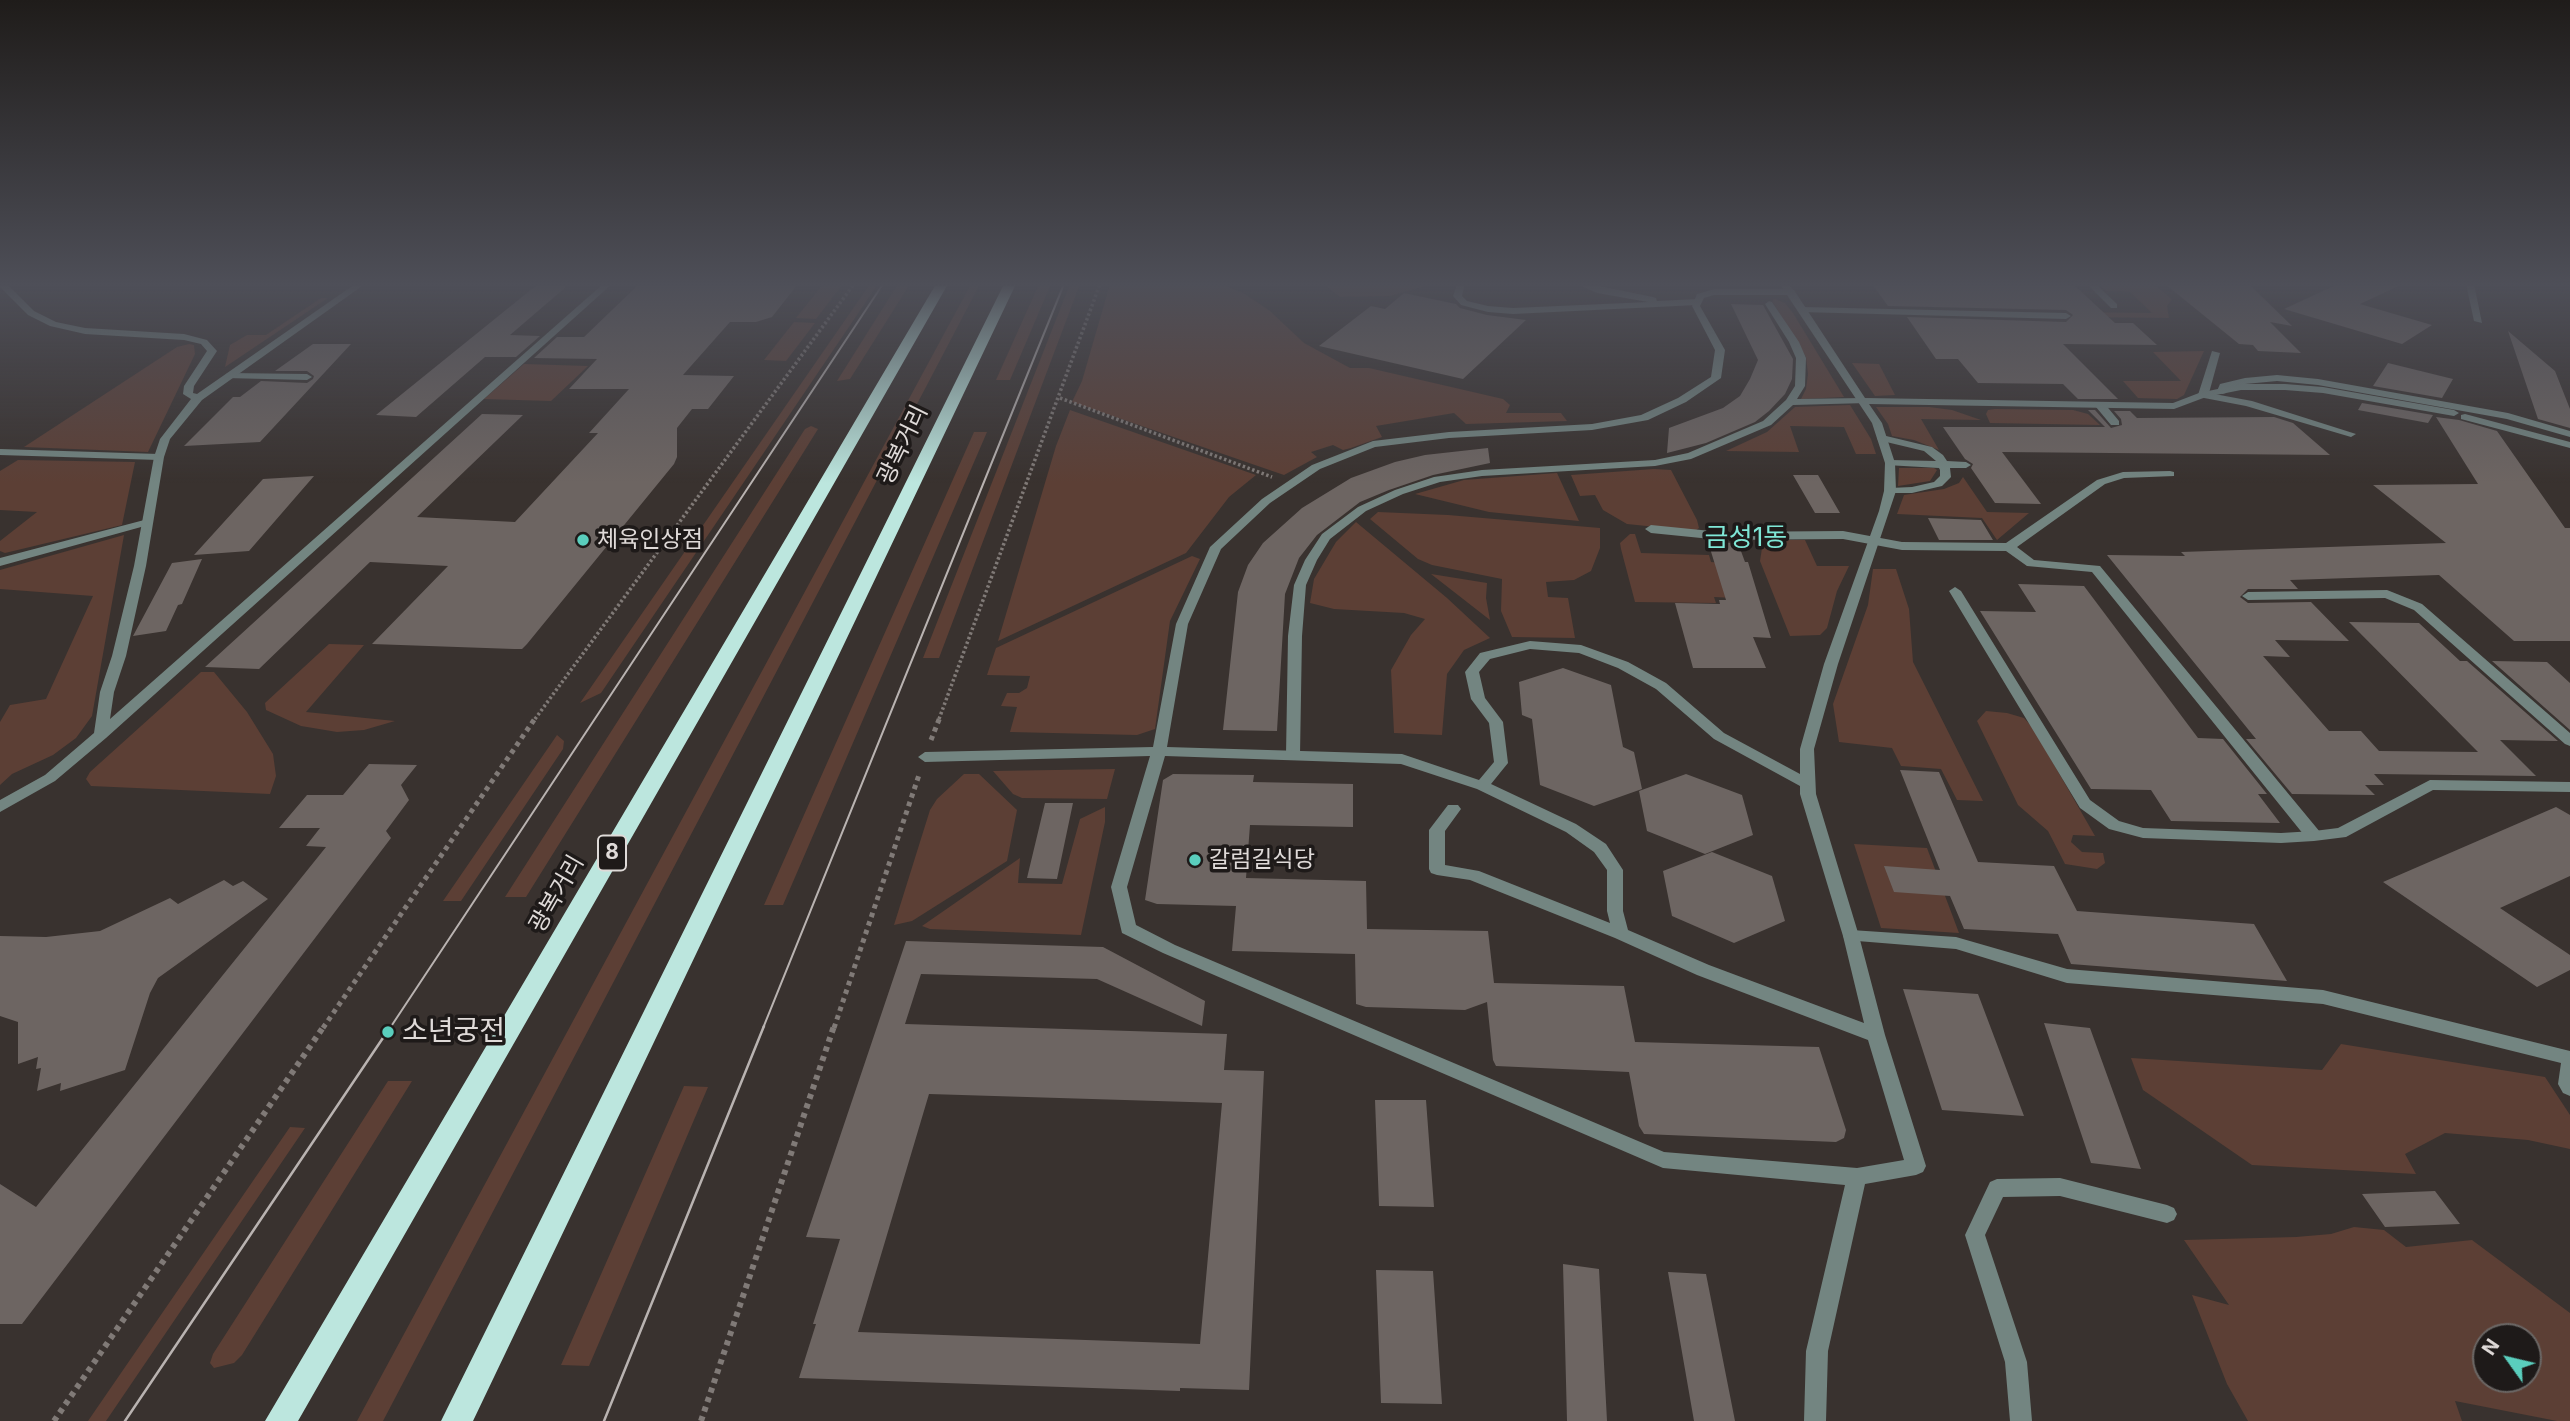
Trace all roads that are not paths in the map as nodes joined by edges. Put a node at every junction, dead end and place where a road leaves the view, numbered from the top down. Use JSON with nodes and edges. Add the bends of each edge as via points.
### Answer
{"nodes":[{"id":1,"x":211,"y":350,"type":"edge"},
{"id":2,"x":266,"y":350,"type":"edge"},
{"id":3,"x":533,"y":350,"type":"edge"},
{"id":4,"x":903,"y":350,"type":"edge"},
{"id":5,"x":978,"y":350,"type":"edge"},
{"id":6,"x":1720,"y":350,"type":"edge"},
{"id":7,"x":1798,"y":350,"type":"edge"},
{"id":8,"x":1830,"y":350,"type":"edge"},
{"id":9,"x":2215,"y":353,"type":"dead end"},
{"id":10,"x":229,"y":376,"type":"junction"},
{"id":11,"x":307,"y":377,"type":"dead end"},
{"id":12,"x":2222,"y":391,"type":"junction"},
{"id":13,"x":2203,"y":395,"type":"junction"},
{"id":14,"x":198,"y":398,"type":"junction"},
{"id":15,"x":1863,"y":401,"type":"junction"},
{"id":16,"x":1790,"y":402,"type":"junction"},
{"id":17,"x":2100,"y":405,"type":"junction"},
{"id":18,"x":2115,"y":423,"type":"dead end"},
{"id":19,"x":2351,"y":434,"type":"dead end"},
{"id":20,"x":2570,"y":434,"type":"edge"},
{"id":21,"x":1882,"y":438,"type":"junction"},
{"id":22,"x":2570,"y":445,"type":"edge"},
{"id":23,"x":1,"y":452,"type":"edge"},
{"id":24,"x":159,"y":457,"type":"junction"},
{"id":25,"x":1890,"y":463,"type":"junction"},
{"id":26,"x":1944,"y":465,"type":"junction"},
{"id":27,"x":1966,"y":465,"type":"dead end"},
{"id":28,"x":2170,"y":474,"type":"dead end"},
{"id":29,"x":1890,"y":491,"type":"junction"},
{"id":30,"x":148,"y":522,"type":"junction"},
{"id":31,"x":1651,"y":529,"type":"dead end"},
{"id":32,"x":1873,"y":540,"type":"junction"},
{"id":33,"x":2009,"y":547,"type":"junction"},
{"id":34,"x":0,"y":562,"type":"edge"},
{"id":35,"x":1955,"y":591,"type":"dead end"},
{"id":36,"x":2248,"y":596,"type":"dead end"},
{"id":37,"x":101,"y":735,"type":"junction"},
{"id":38,"x":2570,"y":741,"type":"edge"},
{"id":39,"x":1159,"y":751,"type":"junction"},
{"id":40,"x":1293,"y":755,"type":"junction"},
{"id":41,"x":925,"y":757,"type":"road end"},
{"id":42,"x":1808,"y":785,"type":"junction"},
{"id":43,"x":1482,"y":786,"type":"junction"},
{"id":44,"x":2570,"y":788,"type":"edge"},
{"id":45,"x":0,"y":807,"type":"edge"},
{"id":46,"x":1453,"y":809,"type":"dead end"},
{"id":47,"x":2314,"y":836,"type":"junction"},
{"id":48,"x":1621,"y":934,"type":"junction"},
{"id":49,"x":1851,"y":936,"type":"junction"},
{"id":50,"x":1876,"y":1035,"type":"junction"},
{"id":51,"x":2570,"y":1058,"type":"edge"},
{"id":52,"x":2570,"y":1064,"type":"edge"},
{"id":53,"x":2570,"y":1088,"type":"edge"},
{"id":54,"x":1857,"y":1177,"type":"junction"},
{"id":55,"x":2167,"y":1214,"type":"dead end"},
{"id":56,"x":281,"y":1421,"type":"edge"},
{"id":57,"x":457,"y":1421,"type":"edge"},
{"id":58,"x":1815,"y":1421,"type":"edge"},
{"id":59,"x":2021,"y":1421,"type":"edge"}],
"edges":[{"from":1,"to":14,"type":"street","via":[[189,386],[188,394]]},
{"from":2,"to":10,"type":"street"},
{"from":3,"to":37,"type":"street"},
{"from":4,"to":56,"type":"highway","name":"광복거리","number":"8"},
{"from":5,"to":57,"type":"highway","name":"광복거리"},
{"from":6,"to":39,"type":"street","via":[[1716,378],[1644,418],[1592,427],[1373,444],[1316,467],[1266,500],[1216,547],[1182,624]]},
{"from":7,"to":16,"type":"street","via":[[1800,386]]},
{"from":8,"to":15,"type":"street"},
{"from":9,"to":13,"type":"street"},
{"from":10,"to":11,"type":"street"},
{"from":10,"to":14,"type":"street"},
{"from":12,"to":13,"type":"street"},
{"from":12,"to":20,"type":"street","via":[[2224,386],[2266,379],[2318,383],[2508,416]]},
{"from":12,"to":22,"type":"street","via":[[2323,390],[2454,414]]},
{"from":13,"to":17,"type":"street","via":[[2174,406]]},
{"from":13,"to":19,"type":"street","via":[[2248,403]]},
{"from":14,"to":24,"type":"street","via":[[165,439]]},
{"from":15,"to":16,"type":"street"},
{"from":15,"to":17,"type":"street"},
{"from":15,"to":21,"type":"street"},
{"from":16,"to":40,"type":"street","via":[[1767,423],[1691,456],[1655,463],[1438,479],[1362,509],[1326,537],[1300,585]]},
{"from":17,"to":18,"type":"street"},
{"from":21,"to":25,"type":"street"},
{"from":21,"to":26,"type":"street","via":[[1927,449]]},
{"from":23,"to":24,"type":"street"},
{"from":24,"to":30,"type":"street"},
{"from":25,"to":26,"type":"street"},
{"from":25,"to":29,"type":"street"},
{"from":26,"to":27,"type":"street"},
{"from":26,"to":29,"type":"street","via":[[1945,478],[1938,484]]},
{"from":28,"to":33,"type":"street","via":[[2123,475],[2101,482]]},
{"from":29,"to":32,"type":"street"},
{"from":30,"to":34,"type":"street"},
{"from":30,"to":37,"type":"street"},
{"from":31,"to":32,"type":"street","via":[[1721,536],[1843,535]]},
{"from":32,"to":33,"type":"street","via":[[1902,546]]},
{"from":32,"to":42,"type":"street","via":[[1807,749]]},
{"from":33,"to":47,"type":"street","via":[[2031,563],[2096,569]]},
{"from":35,"to":47,"type":"street","via":[[2085,804],[2114,825],[2143,833]]},
{"from":36,"to":38,"type":"street","via":[[2387,594],[2418,607]]},
{"from":37,"to":45,"type":"street","via":[[50,778]]},
{"from":39,"to":40,"type":"street"},
{"from":39,"to":41,"type":"street"},
{"from":39,"to":54,"type":"street","via":[[1119,887],[1128,929],[1663,1160]]},
{"from":40,"to":43,"type":"street","via":[[1402,759]]},
{"from":42,"to":43,"type":"street","via":[[1719,736],[1661,687],[1623,665],[1581,649],[1530,645],[1485,656],[1472,672],[1478,699],[1496,722],[1501,763]]},
{"from":42,"to":49,"type":"street"},
{"from":43,"to":48,"type":"street","via":[[1571,828],[1600,848],[1615,870],[1615,911]]},
{"from":44,"to":47,"type":"street","via":[[2431,785],[2341,833]]},
{"from":46,"to":48,"type":"street","via":[[1437,830],[1437,869],[1473,875]]},
{"from":48,"to":50,"type":"street"},
{"from":49,"to":50,"type":"street"},
{"from":49,"to":51,"type":"street","via":[[1956,943],[2067,976],[2323,997]]},
{"from":50,"to":54,"type":"street","via":[[1916,1166]]},
{"from":52,"to":53,"type":"street"},
{"from":54,"to":58,"type":"street","via":[[1817,1351]]},
{"from":55,"to":59,"type":"street","via":[[2060,1187],[1997,1188],[1975,1235],[2016,1362]]}]}
